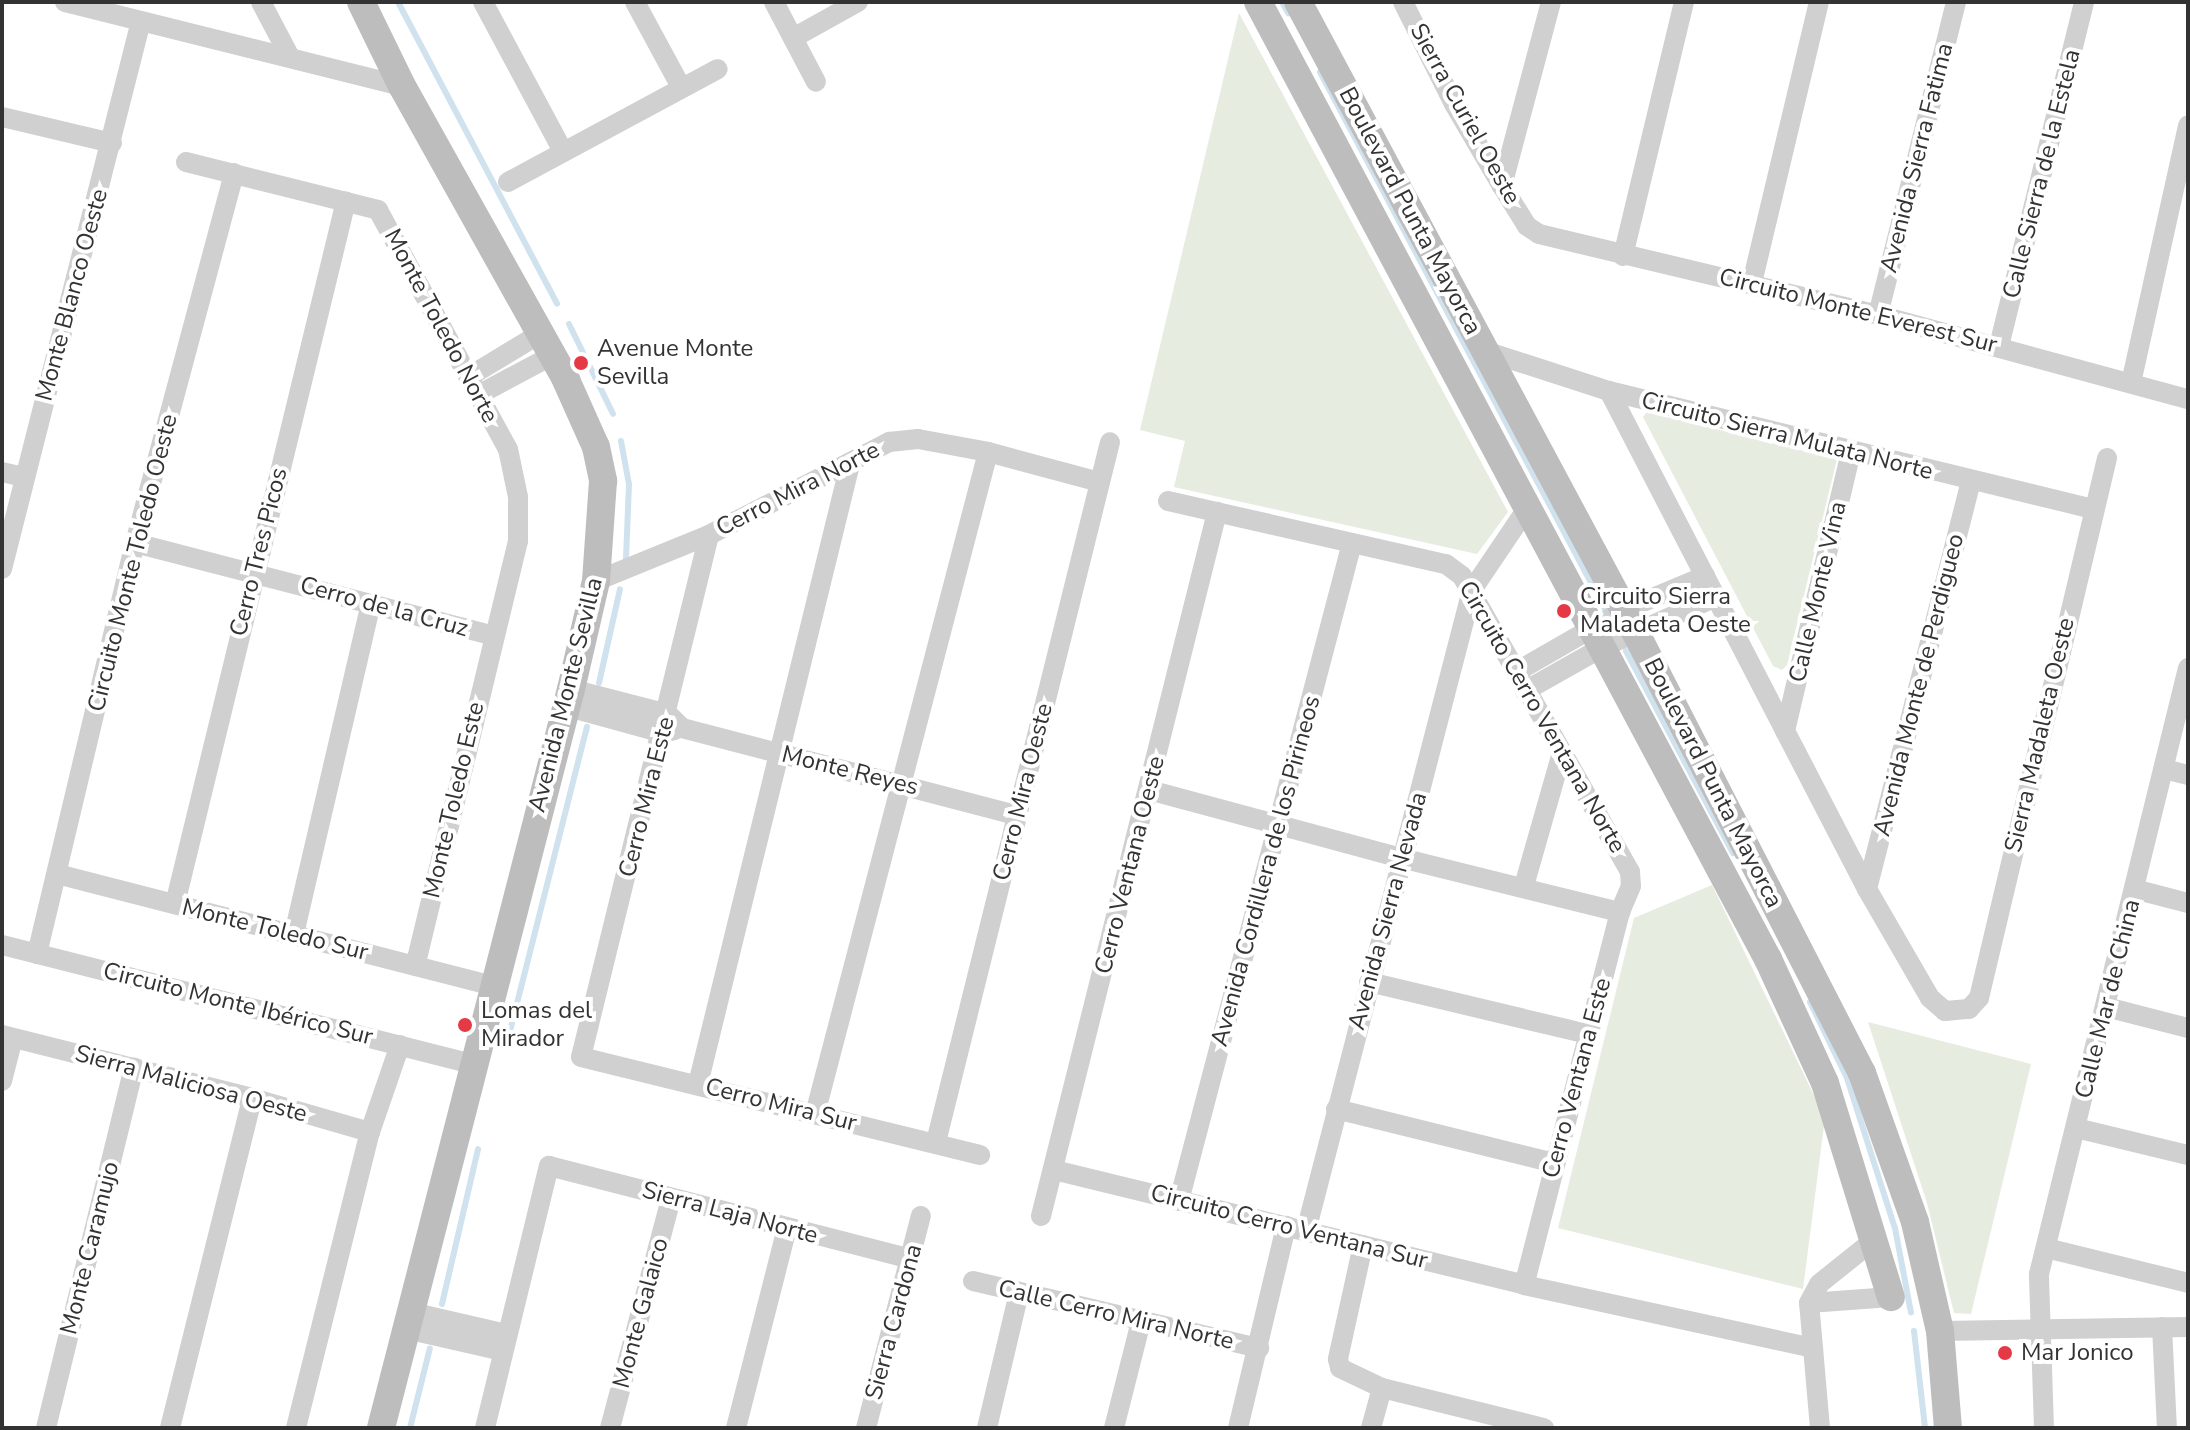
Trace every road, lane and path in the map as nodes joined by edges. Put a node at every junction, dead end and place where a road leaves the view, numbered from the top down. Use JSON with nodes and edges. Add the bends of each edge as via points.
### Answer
{"nodes":[{"id":1,"x":65,"y":2,"type":"edge"},
{"id":2,"x":261,"y":2,"type":"edge"},
{"id":3,"x":361,"y":2,"type":"edge"},
{"id":4,"x":483,"y":2,"type":"edge"},
{"id":5,"x":635,"y":2,"type":"edge"},
{"id":6,"x":774,"y":2,"type":"edge"},
{"id":7,"x":858,"y":2,"type":"edge"},
{"id":8,"x":1258,"y":2,"type":"edge"},
{"id":9,"x":1298,"y":2,"type":"edge"},
{"id":10,"x":1551,"y":2,"type":"edge"},
{"id":11,"x":1684,"y":2,"type":"edge"},
{"id":12,"x":1819,"y":2,"type":"edge"},
{"id":13,"x":1956,"y":2,"type":"edge"},
{"id":14,"x":2084,"y":2,"type":"edge"},
{"id":15,"x":1409,"y":7,"type":"edge"},
{"id":16,"x":141,"y":21,"type":"junction"},
{"id":17,"x":793,"y":38,"type":"junction"},
{"id":18,"x":289,"y":55,"type":"junction"},
{"id":19,"x":718,"y":69,"type":"dead end"},
{"id":20,"x":816,"y":82,"type":"dead end"},
{"id":21,"x":402,"y":86,"type":"junction"},
{"id":22,"x":681,"y":87,"type":"junction"},
{"id":23,"x":2,"y":117,"type":"edge"},
{"id":24,"x":2188,"y":125,"type":"edge"},
{"id":25,"x":112,"y":143,"type":"junction"},
{"id":26,"x":563,"y":151,"type":"junction"},
{"id":27,"x":186,"y":162,"type":"dead end"},
{"id":28,"x":234,"y":173,"type":"junction"},
{"id":29,"x":508,"y":182,"type":"dead end"},
{"id":30,"x":1502,"y":186,"type":"junction"},
{"id":31,"x":346,"y":201,"type":"junction"},
{"id":32,"x":1527,"y":226,"type":"joint"},
{"id":33,"x":1623,"y":256,"type":"junction"},
{"id":34,"x":1752,"y":283,"type":"junction"},
{"id":35,"x":1878,"y":315,"type":"junction"},
{"id":36,"x":547,"y":344,"type":"junction"},
{"id":37,"x":1999,"y":346,"type":"junction"},
{"id":38,"x":1485,"y":351,"type":"junction"},
{"id":39,"x":470,"y":376,"type":"junction"},
{"id":40,"x":2131,"y":383,"type":"junction"},
{"id":41,"x":1609,"y":391,"type":"junction"},
{"id":42,"x":478,"y":395,"type":"junction"},
{"id":43,"x":2188,"y":399,"type":"edge"},
{"id":44,"x":1110,"y":442,"type":"dead end"},
{"id":45,"x":988,"y":452,"type":"junction"},
{"id":46,"x":1851,"y":452,"type":"junction"},
{"id":47,"x":2107,"y":458,"type":"dead end"},
{"id":48,"x":850,"y":464,"type":"junction"},
{"id":49,"x":2,"y":472,"type":"edge"},
{"id":50,"x":24,"y":477,"type":"junction"},
{"id":51,"x":1971,"y":481,"type":"junction"},
{"id":52,"x":1099,"y":482,"type":"junction"},
{"id":53,"x":1168,"y":501,"type":"dead end"},
{"id":54,"x":1528,"y":507,"type":"junction"},
{"id":55,"x":2092,"y":509,"type":"junction"},
{"id":56,"x":1217,"y":512,"type":"junction"},
{"id":57,"x":709,"y":535,"type":"junction"},
{"id":58,"x":135,"y":543,"type":"junction"},
{"id":59,"x":1352,"y":543,"type":"junction"},
{"id":60,"x":2,"y":569,"type":"edge"},
{"id":61,"x":253,"y":572,"type":"junction"},
{"id":62,"x":1705,"y":576,"type":"junction"},
{"id":63,"x":596,"y":581,"type":"junction"},
{"id":64,"x":1472,"y":590,"type":"junction"},
{"id":65,"x":1716,"y":597,"type":"junction"},
{"id":66,"x":371,"y":604,"type":"junction"},
{"id":67,"x":1630,"y":621,"type":"junction"},
{"id":68,"x":492,"y":635,"type":"junction"},
{"id":69,"x":1598,"y":638,"type":"junction"},
{"id":70,"x":2188,"y":668,"type":"edge"},
{"id":71,"x":1516,"y":672,"type":"junction"},
{"id":72,"x":1525,"y":691,"type":"junction"},
{"id":73,"x":568,"y":698,"type":"junction"},
{"id":74,"x":671,"y":725,"type":"junction"},
{"id":75,"x":1785,"y":731,"type":"junction"},
{"id":76,"x":781,"y":753,"type":"junction"},
{"id":77,"x":1561,"y":756,"type":"junction"},
{"id":78,"x":2164,"y":769,"type":"junction"},
{"id":79,"x":2188,"y":775,"type":"edge"},
{"id":80,"x":902,"y":785,"type":"junction"},
{"id":81,"x":1149,"y":790,"type":"junction"},
{"id":82,"x":1017,"y":815,"type":"junction"},
{"id":83,"x":1278,"y":825,"type":"junction"},
{"id":84,"x":1401,"y":858,"type":"junction"},
{"id":85,"x":1630,"y":872,"type":"joint"},
{"id":86,"x":57,"y":874,"type":"junction"},
{"id":87,"x":1524,"y":886,"type":"junction"},
{"id":88,"x":1867,"y":889,"type":"junction"},
{"id":89,"x":2134,"y":889,"type":"junction"},
{"id":90,"x":2188,"y":903,"type":"edge"},
{"id":91,"x":175,"y":904,"type":"junction"},
{"id":92,"x":1620,"y":912,"type":"junction"},
{"id":93,"x":294,"y":934,"type":"junction"},
{"id":94,"x":2,"y":945,"type":"edge"},
{"id":95,"x":37,"y":954,"type":"junction"},
{"id":96,"x":415,"y":966,"type":"junction"},
{"id":97,"x":1369,"y":982,"type":"junction"},
{"id":98,"x":494,"y":986,"type":"junction"},
{"id":99,"x":2106,"y":1007,"type":"junction"},
{"id":100,"x":2188,"y":1028,"type":"edge"},
{"id":101,"x":1588,"y":1034,"type":"junction"},
{"id":102,"x":7,"y":1036,"type":"edge"},
{"id":103,"x":400,"y":1045,"type":"junction"},
{"id":104,"x":581,"y":1057,"type":"joint"},
{"id":105,"x":474,"y":1064,"type":"junction"},
{"id":106,"x":134,"y":1068,"type":"junction"},
{"id":107,"x":2,"y":1081,"type":"edge"},
{"id":108,"x":698,"y":1084,"type":"junction"},
{"id":109,"x":252,"y":1098,"type":"junction"},
{"id":110,"x":1336,"y":1109,"type":"junction"},
{"id":111,"x":815,"y":1114,"type":"junction"},
{"id":112,"x":2076,"y":1128,"type":"junction"},
{"id":113,"x":370,"y":1132,"type":"junction"},
{"id":114,"x":936,"y":1142,"type":"junction"},
{"id":115,"x":980,"y":1155,"type":"dead end"},
{"id":116,"x":2188,"y":1155,"type":"edge"},
{"id":117,"x":1555,"y":1163,"type":"junction"},
{"id":118,"x":1054,"y":1170,"type":"junction"},
{"id":119,"x":671,"y":1198,"type":"junction"},
{"id":120,"x":1179,"y":1201,"type":"junction"},
{"id":121,"x":921,"y":1216,"type":"dead end"},
{"id":122,"x":1041,"y":1216,"type":"dead end"},
{"id":123,"x":1286,"y":1226,"type":"junction"},
{"id":124,"x":787,"y":1228,"type":"junction"},
{"id":125,"x":1306,"y":1231,"type":"junction"},
{"id":126,"x":1874,"y":1240,"type":"junction"},
{"id":127,"x":1363,"y":1245,"type":"junction"},
{"id":128,"x":2046,"y":1248,"type":"junction"},
{"id":129,"x":910,"y":1259,"type":"junction"},
{"id":130,"x":973,"y":1281,"type":"dead end"},
{"id":131,"x":2188,"y":1283,"type":"edge"},
{"id":132,"x":1524,"y":1285,"type":"junction"},
{"id":133,"x":1019,"y":1293,"type":"junction"},
{"id":134,"x":1891,"y":1297,"type":"joint"},
{"id":135,"x":1809,"y":1303,"type":"junction"},
{"id":136,"x":408,"y":1321,"type":"junction"},
{"id":137,"x":1141,"y":1321,"type":"junction"},
{"id":138,"x":2162,"y":1327,"type":"junction"},
{"id":139,"x":2188,"y":1327,"type":"edge"},
{"id":140,"x":1940,"y":1331,"type":"junction"},
{"id":141,"x":2040,"y":1331,"type":"junction"},
{"id":142,"x":505,"y":1343,"type":"junction"},
{"id":143,"x":1259,"y":1348,"type":"junction"},
{"id":144,"x":1813,"y":1348,"type":"junction"},
{"id":145,"x":1382,"y":1388,"type":"junction"},
{"id":146,"x":46,"y":1428,"type":"edge"},
{"id":147,"x":170,"y":1428,"type":"edge"},
{"id":148,"x":296,"y":1428,"type":"edge"},
{"id":149,"x":381,"y":1428,"type":"edge"},
{"id":150,"x":485,"y":1428,"type":"edge"},
{"id":151,"x":610,"y":1428,"type":"edge"},
{"id":152,"x":736,"y":1428,"type":"edge"},
{"id":153,"x":866,"y":1428,"type":"edge"},
{"id":154,"x":987,"y":1428,"type":"edge"},
{"id":155,"x":1114,"y":1428,"type":"edge"},
{"id":156,"x":1238,"y":1428,"type":"edge"},
{"id":157,"x":1371,"y":1428,"type":"edge"},
{"id":158,"x":1544,"y":1428,"type":"edge"},
{"id":159,"x":1820,"y":1428,"type":"edge"},
{"id":160,"x":1948,"y":1428,"type":"edge"},
{"id":161,"x":2044,"y":1428,"type":"edge"},
{"id":162,"x":2167,"y":1428,"type":"edge"}],
"edges":[{"from":1,"to":16,"type":"street"},
{"from":2,"to":18,"type":"street"},
{"from":3,"to":21,"type":"street","name":"Avenida Monte Sevilla"},
{"from":4,"to":26,"type":"street"},
{"from":5,"to":22,"type":"street"},
{"from":6,"to":17,"type":"street"},
{"from":7,"to":17,"type":"street"},
{"from":8,"to":54,"type":"street","name":"Boulevard Punta Mayorca"},
{"from":9,"to":38,"type":"street","name":"Boulevard Punta Mayorca"},
{"from":10,"to":30,"type":"street"},
{"from":11,"to":33,"type":"street"},
{"from":12,"to":34,"type":"street"},
{"from":13,"to":35,"type":"street","name":"Avenida Sierra Fatima"},
{"from":14,"to":37,"type":"street","name":"Calle Sierra de la Estela"},
{"from":15,"to":30,"type":"street","name":"Sierra Curiel Oeste","via":[[1454,104]]},
{"from":16,"to":18,"type":"street"},
{"from":16,"to":25,"type":"street","name":"Monte Blanco Oeste"},
{"from":17,"to":20,"type":"street"},
{"from":18,"to":21,"type":"street"},
{"from":19,"to":22,"type":"street"},
{"from":21,"to":36,"type":"street","name":"Avenida Monte Sevilla"},
{"from":22,"to":26,"type":"street"},
{"from":23,"to":25,"type":"street"},
{"from":24,"to":40,"type":"street"},
{"from":25,"to":50,"type":"street","name":"Monte Blanco Oeste"},
{"from":26,"to":29,"type":"street"},
{"from":27,"to":28,"type":"street","name":"Monte Toledo Norte"},
{"from":28,"to":31,"type":"street","name":"Monte Toledo Norte"},
{"from":28,"to":58,"type":"street","name":"Circuito Monte Toledo Oeste"},
{"from":30,"to":32,"type":"street","name":"Sierra Curiel Oeste"},
{"from":31,"to":39,"type":"street","name":"Monte Toledo Norte","via":[[378,210]]},
{"from":31,"to":61,"type":"street","name":"Cerro Tres Picos"},
{"from":32,"to":33,"type":"street","name":"Circuito Monte Everest Sur","via":[[1539,234]]},
{"from":33,"to":34,"type":"street","name":"Circuito Monte Everest Sur"},
{"from":34,"to":35,"type":"street","name":"Circuito Monte Everest Sur"},
{"from":35,"to":37,"type":"street","name":"Circuito Monte Everest Sur"},
{"from":36,"to":39,"type":"street"},
{"from":36,"to":42,"type":"street"},
{"from":36,"to":63,"type":"street","name":"Avenida Monte Sevilla","via":[[596,447],[601,470]]},
{"from":37,"to":40,"type":"street","name":"Circuito Monte Everest Sur"},
{"from":38,"to":41,"type":"street","name":"Circuito Sierra Mulata Norte"},
{"from":38,"to":67,"type":"street","name":"Boulevard Punta Mayorca"},
{"from":39,"to":42,"type":"street","name":"Monte Toledo Norte"},
{"from":40,"to":43,"type":"street","name":"Circuito Monte Everest Sur"},
{"from":41,"to":46,"type":"street","name":"Circuito Sierra Mulata Norte"},
{"from":41,"to":62,"type":"street"},
{"from":42,"to":68,"type":"street","name":"Monte Toledo Norte","via":[[508,449],[518,497],[518,541]]},
{"from":44,"to":52,"type":"street","name":"Cerro Mira Oeste"},
{"from":45,"to":48,"type":"street","name":"Cerro Mira Norte","via":[[918,439],[889,442]]},
{"from":45,"to":52,"type":"street","name":"Cerro Mira Norte"},
{"from":45,"to":80,"type":"street"},
{"from":46,"to":51,"type":"street","name":"Circuito Sierra Mulata Norte"},
{"from":46,"to":75,"type":"street","name":"Calle Monte Vina"},
{"from":47,"to":55,"type":"street","name":"Sierra Madaleta Oeste"},
{"from":48,"to":57,"type":"street","name":"Cerro Mira Norte"},
{"from":48,"to":76,"type":"street"},
{"from":49,"to":50,"type":"street"},
{"from":50,"to":60,"type":"street","name":"Monte Blanco Oeste"},
{"from":51,"to":55,"type":"street","name":"Circuito Sierra Mulata Norte"},
{"from":51,"to":88,"type":"street","name":"Avenida Monte de Perdigueo"},
{"from":52,"to":82,"type":"street","name":"Cerro Mira Oeste"},
{"from":53,"to":56,"type":"street","name":"Circuito Cerro Ventana Norte"},
{"from":54,"to":64,"type":"street","name":"Avenida Sierra Nevada"},
{"from":54,"to":69,"type":"street","name":"Boulevard Punta Mayorca"},
{"from":55,"to":88,"type":"street","name":"Sierra Madaleta Oeste","via":[[1979,998],[1969,1009],[1945,1011],[1930,998]]},
{"from":56,"to":59,"type":"street","name":"Circuito Cerro Ventana Norte"},
{"from":56,"to":81,"type":"street","name":"Cerro Ventana Oeste"},
{"from":57,"to":63,"type":"street","name":"Cerro Mira Norte"},
{"from":57,"to":74,"type":"street","name":"Cerro Mira Este"},
{"from":58,"to":61,"type":"street","name":"Cerro de la Cruz"},
{"from":58,"to":86,"type":"street","name":"Circuito Monte Toledo Oeste"},
{"from":59,"to":64,"type":"street","name":"Circuito Cerro Ventana Norte","via":[[1446,564]]},
{"from":59,"to":83,"type":"street","name":"Avenida Cordillera de los Pirineos"},
{"from":61,"to":66,"type":"street","name":"Cerro de la Cruz"},
{"from":61,"to":91,"type":"street","name":"Cerro Tres Picos"},
{"from":62,"to":65,"type":"street"},
{"from":62,"to":67,"type":"street"},
{"from":63,"to":73,"type":"street","name":"Avenida Monte Sevilla"},
{"from":64,"to":71,"type":"street","name":"Circuito Cerro Ventana Norte"},
{"from":64,"to":84,"type":"street","name":"Avenida Sierra Nevada"},
{"from":65,"to":67,"type":"street"},
{"from":65,"to":75,"type":"street"},
{"from":66,"to":68,"type":"street","name":"Cerro de la Cruz"},
{"from":66,"to":93,"type":"street"},
{"from":67,"to":69,"type":"street"},
{"from":67,"to":140,"type":"street","name":"Boulevard Punta Mayorca","via":[[1862,1073],[1915,1222]]},
{"from":68,"to":96,"type":"street","name":"Monte Toledo Este"},
{"from":69,"to":71,"type":"street"},
{"from":69,"to":72,"type":"street"},
{"from":69,"to":126,"type":"street","name":"Boulevard Punta Mayorca","via":[[1768,959],[1825,1083]]},
{"from":70,"to":78,"type":"street","name":"Calle Mar de China"},
{"from":71,"to":72,"type":"street","name":"Circuito Cerro Ventana Norte"},
{"from":72,"to":77,"type":"street","name":"Circuito Cerro Ventana Norte"},
{"from":73,"to":74,"type":"street","name":"Monte Reyes"},
{"from":73,"to":98,"type":"street","name":"Avenida Monte Sevilla"},
{"from":74,"to":76,"type":"street","name":"Monte Reyes"},
{"from":74,"to":104,"type":"street","name":"Cerro Mira Este"},
{"from":75,"to":88,"type":"street"},
{"from":76,"to":80,"type":"street","name":"Monte Reyes"},
{"from":76,"to":108,"type":"street"},
{"from":77,"to":85,"type":"street","name":"Circuito Cerro Ventana Norte"},
{"from":77,"to":87,"type":"street"},
{"from":78,"to":79,"type":"street"},
{"from":78,"to":89,"type":"street","name":"Calle Mar de China"},
{"from":80,"to":82,"type":"street","name":"Monte Reyes"},
{"from":80,"to":111,"type":"street"},
{"from":81,"to":83,"type":"street"},
{"from":81,"to":118,"type":"street","name":"Cerro Ventana Oeste"},
{"from":82,"to":114,"type":"street","name":"Cerro Mira Oeste"},
{"from":83,"to":84,"type":"street"},
{"from":83,"to":120,"type":"street","name":"Avenida Cordillera de los Pirineos"},
{"from":84,"to":87,"type":"street"},
{"from":84,"to":97,"type":"street","name":"Avenida Sierra Nevada"},
{"from":85,"to":92,"type":"street","name":"Cerro Ventana Este","via":[[1631,886]]},
{"from":86,"to":91,"type":"street","name":"Monte Toledo Sur"},
{"from":86,"to":95,"type":"street","name":"Circuito Monte Toledo Oeste"},
{"from":87,"to":92,"type":"street"},
{"from":89,"to":90,"type":"street"},
{"from":89,"to":99,"type":"street","name":"Calle Mar de China"},
{"from":91,"to":93,"type":"street","name":"Monte Toledo Sur"},
{"from":92,"to":101,"type":"street","name":"Cerro Ventana Este"},
{"from":93,"to":96,"type":"street","name":"Monte Toledo Sur"},
{"from":94,"to":95,"type":"street","name":"Circuito Monte Ibérico Sur"},
{"from":95,"to":103,"type":"street","name":"Circuito Monte Ibérico Sur"},
{"from":96,"to":98,"type":"street","name":"Monte Toledo Sur"},
{"from":97,"to":101,"type":"street"},
{"from":97,"to":110,"type":"street","name":"Avenida Sierra Nevada"},
{"from":98,"to":105,"type":"street","name":"Avenida Monte Sevilla"},
{"from":99,"to":100,"type":"street"},
{"from":99,"to":112,"type":"street","name":"Calle Mar de China"},
{"from":101,"to":117,"type":"street","name":"Cerro Ventana Este"},
{"from":102,"to":106,"type":"street","name":"Sierra Maliciosa Oeste"},
{"from":102,"to":107,"type":"street","name":"Sierra Maliciosa Oeste"},
{"from":103,"to":105,"type":"street","name":"Circuito Monte Ibérico Sur"},
{"from":103,"to":113,"type":"street"},
{"from":104,"to":108,"type":"street","name":"Cerro Mira Sur"},
{"from":105,"to":136,"type":"street","name":"Avenida Monte Sevilla"},
{"from":106,"to":109,"type":"street","name":"Sierra Maliciosa Oeste"},
{"from":106,"to":146,"type":"street","name":"Monte Caramujo"},
{"from":108,"to":111,"type":"street","name":"Cerro Mira Sur"},
{"from":109,"to":113,"type":"street","name":"Sierra Maliciosa Oeste"},
{"from":109,"to":147,"type":"street"},
{"from":110,"to":117,"type":"street"},
{"from":110,"to":125,"type":"street","name":"Avenida Sierra Nevada"},
{"from":111,"to":114,"type":"street","name":"Cerro Mira Sur"},
{"from":112,"to":116,"type":"street"},
{"from":112,"to":128,"type":"street","name":"Calle Mar de China"},
{"from":113,"to":148,"type":"street"},
{"from":114,"to":115,"type":"street","name":"Cerro Mira Sur"},
{"from":117,"to":132,"type":"street","name":"Cerro Ventana Este"},
{"from":118,"to":120,"type":"street","name":"Circuito Cerro Ventana Sur"},
{"from":118,"to":122,"type":"street","name":"Cerro Ventana Oeste"},
{"from":119,"to":124,"type":"street","name":"Sierra Laja Norte"},
{"from":119,"to":142,"type":"street","name":"Sierra Laja Norte","via":[[549,1166]]},
{"from":119,"to":151,"type":"street","name":"Monte Galaico"},
{"from":120,"to":123,"type":"street","name":"Circuito Cerro Ventana Sur"},
{"from":121,"to":129,"type":"street","name":"Sierra Cardona"},
{"from":123,"to":125,"type":"street","name":"Circuito Cerro Ventana Sur"},
{"from":123,"to":143,"type":"street"},
{"from":124,"to":129,"type":"street","name":"Sierra Laja Norte"},
{"from":124,"to":152,"type":"street"},
{"from":125,"to":127,"type":"street","name":"Circuito Cerro Ventana Sur"},
{"from":126,"to":134,"type":"street","name":"Boulevard Punta Mayorca"},
{"from":126,"to":135,"type":"street","via":[[1819,1284]]},
{"from":127,"to":132,"type":"street","name":"Circuito Cerro Ventana Sur"},
{"from":127,"to":145,"type":"street","via":[[1338,1359],[1340,1368]]},
{"from":128,"to":131,"type":"street"},
{"from":128,"to":141,"type":"street","name":"Calle Mar de China","via":[[2039,1274]]},
{"from":129,"to":153,"type":"street","name":"Sierra Cardona"},
{"from":130,"to":133,"type":"street","name":"Calle Cerro Mira Norte"},
{"from":132,"to":144,"type":"street","name":"Circuito Cerro Ventana Sur"},
{"from":133,"to":137,"type":"street","name":"Calle Cerro Mira Norte"},
{"from":133,"to":154,"type":"street"},
{"from":134,"to":135,"type":"street"},
{"from":135,"to":144,"type":"street"},
{"from":136,"to":142,"type":"street"},
{"from":136,"to":149,"type":"street","name":"Avenida Monte Sevilla"},
{"from":137,"to":143,"type":"street","name":"Calle Cerro Mira Norte"},
{"from":137,"to":155,"type":"street"},
{"from":138,"to":139,"type":"street"},
{"from":138,"to":141,"type":"street"},
{"from":138,"to":162,"type":"street"},
{"from":140,"to":141,"type":"street"},
{"from":140,"to":160,"type":"street","name":"Boulevard Punta Mayorca"},
{"from":141,"to":161,"type":"street","name":"Calle Mar de China"},
{"from":142,"to":150,"type":"street"},
{"from":143,"to":156,"type":"street"},
{"from":144,"to":159,"type":"street"},
{"from":145,"to":157,"type":"street"},
{"from":145,"to":158,"type":"street"}]}
